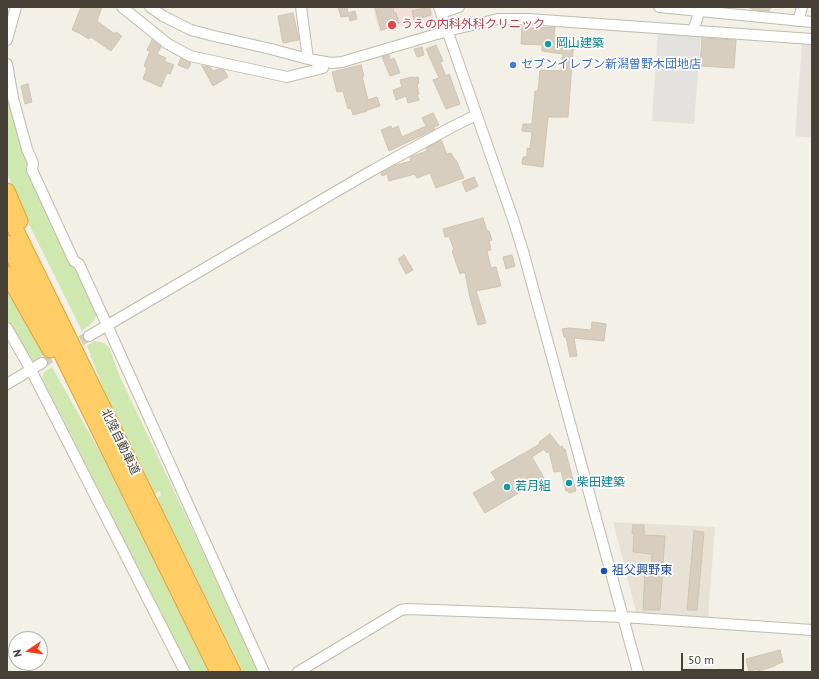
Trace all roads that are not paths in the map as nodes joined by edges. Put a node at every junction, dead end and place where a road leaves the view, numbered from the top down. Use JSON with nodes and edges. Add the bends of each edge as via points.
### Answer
{"nodes":[{"id":1,"x":16,"y":7,"type":"edge"},
{"id":2,"x":122,"y":7,"type":"edge"},
{"id":3,"x":150,"y":7,"type":"edge"},
{"id":4,"x":301,"y":7,"type":"edge"},
{"id":5,"x":459,"y":7,"type":"edge"},
{"id":6,"x":659,"y":7,"type":"edge"},
{"id":7,"x":802,"y":7,"type":"edge"},
{"id":8,"x":700,"y":9,"type":"edge"},
{"id":9,"x":440,"y":10,"type":"edge"},
{"id":10,"x":748,"y":11,"type":"edge"},
{"id":11,"x":798,"y":21,"type":"junction"},
{"id":12,"x":812,"y":22,"type":"edge"},
{"id":13,"x":141,"y":24,"type":"junction"},
{"id":14,"x":447,"y":31,"type":"junction"},
{"id":15,"x":693,"y":31,"type":"junction"},
{"id":16,"x":812,"y":39,"type":"edge"},
{"id":17,"x":7,"y":40,"type":"edge"},
{"id":18,"x":308,"y":59,"type":"junction"},
{"id":19,"x":7,"y":64,"type":"edge"},
{"id":20,"x":323,"y":68,"type":"dead end"},
{"id":21,"x":476,"y":115,"type":"junction"},
{"id":22,"x":7,"y":191,"type":"edge"},
{"id":23,"x":7,"y":212,"type":"edge"},
{"id":24,"x":7,"y":243,"type":"edge"},
{"id":25,"x":7,"y":274,"type":"edge"},
{"id":26,"x":107,"y":325,"type":"junction"},
{"id":27,"x":7,"y":328,"type":"edge"},
{"id":28,"x":89,"y":336,"type":"tunnel mouth"},
{"id":29,"x":42,"y":363,"type":"tunnel mouth"},
{"id":30,"x":31,"y":370,"type":"junction"},
{"id":31,"x":7,"y":384,"type":"edge"},
{"id":32,"x":94,"y":387,"type":"junction"},
{"id":33,"x":117,"y":467,"type":"junction"},
{"id":34,"x":623,"y":617,"type":"junction"},
{"id":35,"x":812,"y":630,"type":"edge"},
{"id":36,"x":185,"y":672,"type":"edge"},
{"id":37,"x":218,"y":672,"type":"edge"},
{"id":38,"x":233,"y":672,"type":"edge"},
{"id":39,"x":264,"y":672,"type":"edge"},
{"id":40,"x":298,"y":672,"type":"edge"},
{"id":41,"x":638,"y":672,"type":"edge"}],
"edges":[{"from":1,"to":17,"type":"street"},
{"from":2,"to":13,"type":"street"},
{"from":3,"to":13,"type":"street"},
{"from":3,"to":18,"type":"street","via":[[191,30]]},
{"from":4,"to":18,"type":"street"},
{"from":5,"to":9,"type":"street"},
{"from":6,"to":8,"type":"street"},
{"from":7,"to":11,"type":"street"},
{"from":8,"to":10,"type":"street"},
{"from":8,"to":15,"type":"street"},
{"from":9,"to":14,"type":"street"},
{"from":10,"to":11,"type":"street"},
{"from":11,"to":12,"type":"street"},
{"from":13,"to":20,"type":"street","via":[[190,56],[287,77]]},
{"from":14,"to":15,"type":"street","via":[[498,19]]},
{"from":14,"to":18,"type":"street","via":[[342,62]]},
{"from":14,"to":21,"type":"street"},
{"from":15,"to":16,"type":"street"},
{"from":19,"to":26,"type":"street","via":[[13,98],[33,164],[32,170]]},
{"from":21,"to":26,"type":"street","via":[[372,170]]},
{"from":21,"to":34,"type":"street","via":[[514,219]]},
{"from":22,"to":32,"type":"highway","via":[[82,348]]},
{"from":23,"to":32,"type":"highway","name":"北陸自動車道"},
{"from":24,"to":33,"type":"highway","name":"北陸自動車道"},
{"from":25,"to":33,"type":"highway"},
{"from":26,"to":28,"type":"street"},
{"from":26,"to":39,"type":"street"},
{"from":27,"to":30,"type":"street"},
{"from":29,"to":30,"type":"street"},
{"from":30,"to":31,"type":"street"},
{"from":30,"to":36,"type":"street"},
{"from":32,"to":38,"type":"highway","name":"北陸自動車道"},
{"from":33,"to":37,"type":"highway","name":"北陸自動車道"},
{"from":34,"to":35,"type":"street"},
{"from":34,"to":40,"type":"street","via":[[400,610]]},
{"from":34,"to":41,"type":"street"}]}
